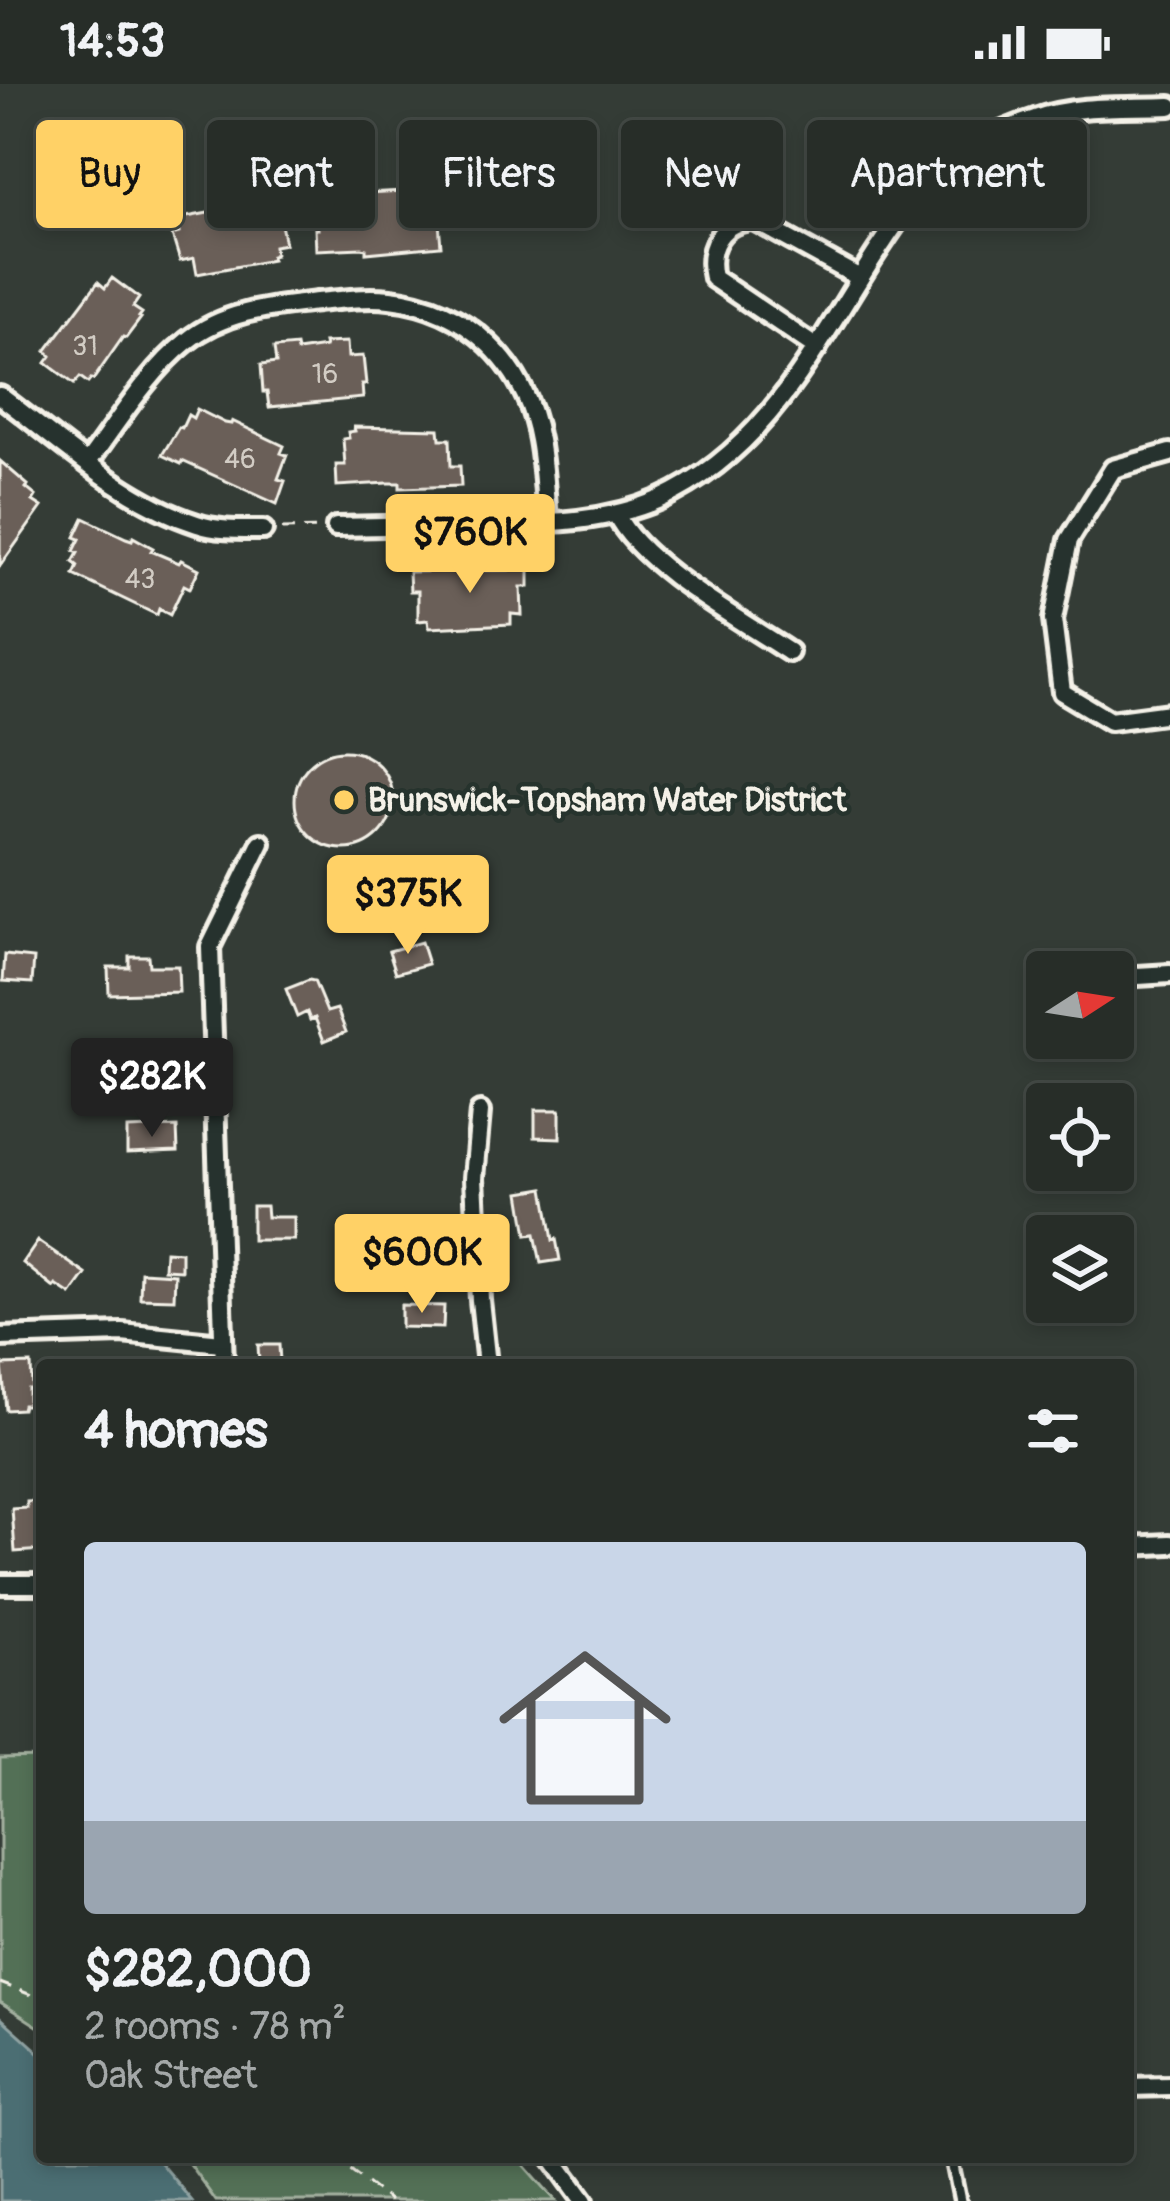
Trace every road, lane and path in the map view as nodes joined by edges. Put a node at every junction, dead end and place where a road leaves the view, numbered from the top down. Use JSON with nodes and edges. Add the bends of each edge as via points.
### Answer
{"nodes":[{"id":1,"x":1170,"y":106,"type":"edge"},
{"id":2,"x":860,"y":278,"type":"junction"},
{"id":3,"x":817,"y":348,"type":"junction"},
{"id":4,"x":0,"y":397,"type":"edge"},
{"id":5,"x":1170,"y":453,"type":"edge"},
{"id":6,"x":88,"y":462,"type":"junction"},
{"id":7,"x":616,"y":514,"type":"junction"},
{"id":8,"x":547,"y":523,"type":"junction"},
{"id":9,"x":335,"y":527,"type":"joint"},
{"id":10,"x":263,"y":530,"type":"joint"},
{"id":11,"x":790,"y":652,"type":"dead end"},
{"id":12,"x":1170,"y":713,"type":"edge"},
{"id":13,"x":261,"y":843,"type":"dead end"},
{"id":14,"x":1170,"y":974,"type":"edge"},
{"id":15,"x":1138,"y":976,"type":"dead end"},
{"id":16,"x":480,"y":1112,"type":"dead end"},
{"id":17,"x":0,"y":1337,"type":"edge"},
{"id":18,"x":222,"y":1343,"type":"junction"},
{"id":19,"x":223,"y":1359,"type":"edge"},
{"id":20,"x":486,"y":1359,"type":"edge"},
{"id":21,"x":1170,"y":1544,"type":"edge"},
{"id":22,"x":1134,"y":1546,"type":"edge"},
{"id":23,"x":0,"y":1584,"type":"edge"},
{"id":24,"x":36,"y":1584,"type":"edge"},
{"id":25,"x":0,"y":1982,"type":"edge"},
{"id":26,"x":36,"y":1997,"type":"edge"},
{"id":27,"x":1134,"y":2086,"type":"edge"},
{"id":28,"x":1170,"y":2086,"type":"edge"},
{"id":29,"x":342,"y":2163,"type":"edge"},
{"id":30,"x":556,"y":2163,"type":"edge"},
{"id":31,"x":952,"y":2163,"type":"edge"},
{"id":32,"x":390,"y":2201,"type":"edge"},
{"id":33,"x":584,"y":2201,"type":"edge"},
{"id":34,"x":960,"y":2201,"type":"edge"}],
"edges":[{"from":1,"to":2,"type":"street","via":[[1066,111],[979,142],[905,209]]},
{"from":2,"to":3,"type":"street"},
{"from":2,"to":3,"type":"street","via":[[754,220],[726,227],[713,244],[713,278]]},
{"from":3,"to":7,"type":"street","via":[[753,434],[716,466]]},
{"from":4,"to":6,"type":"street"},
{"from":5,"to":12,"type":"street","via":[[1113,469],[1069,540],[1053,620],[1062,692],[1109,722]]},
{"from":6,"to":8,"type":"street","via":[[170,356],[222,320],[362,298],[407,301],[474,330],[522,387],[539,440]]},
{"from":6,"to":10,"type":"street","via":[[147,504],[201,526]]},
{"from":7,"to":8,"type":"street"},
{"from":7,"to":11,"type":"street","via":[[647,555]]},
{"from":8,"to":9,"type":"street"},
{"from":9,"to":10,"type":"path"},
{"from":13,"to":18,"type":"street","via":[[210,947]]},
{"from":14,"to":15,"type":"street"},
{"from":16,"to":20,"type":"street","via":[[474,1178]]},
{"from":17,"to":18,"type":"street","via":[[122,1333]]},
{"from":18,"to":19,"type":"street"},
{"from":21,"to":22,"type":"street"},
{"from":23,"to":24,"type":"street"},
{"from":25,"to":26,"type":"path"},
{"from":27,"to":28,"type":"street"},
{"from":29,"to":32,"type":"path"},
{"from":30,"to":33,"type":"street"},
{"from":31,"to":34,"type":"lane"}]}
